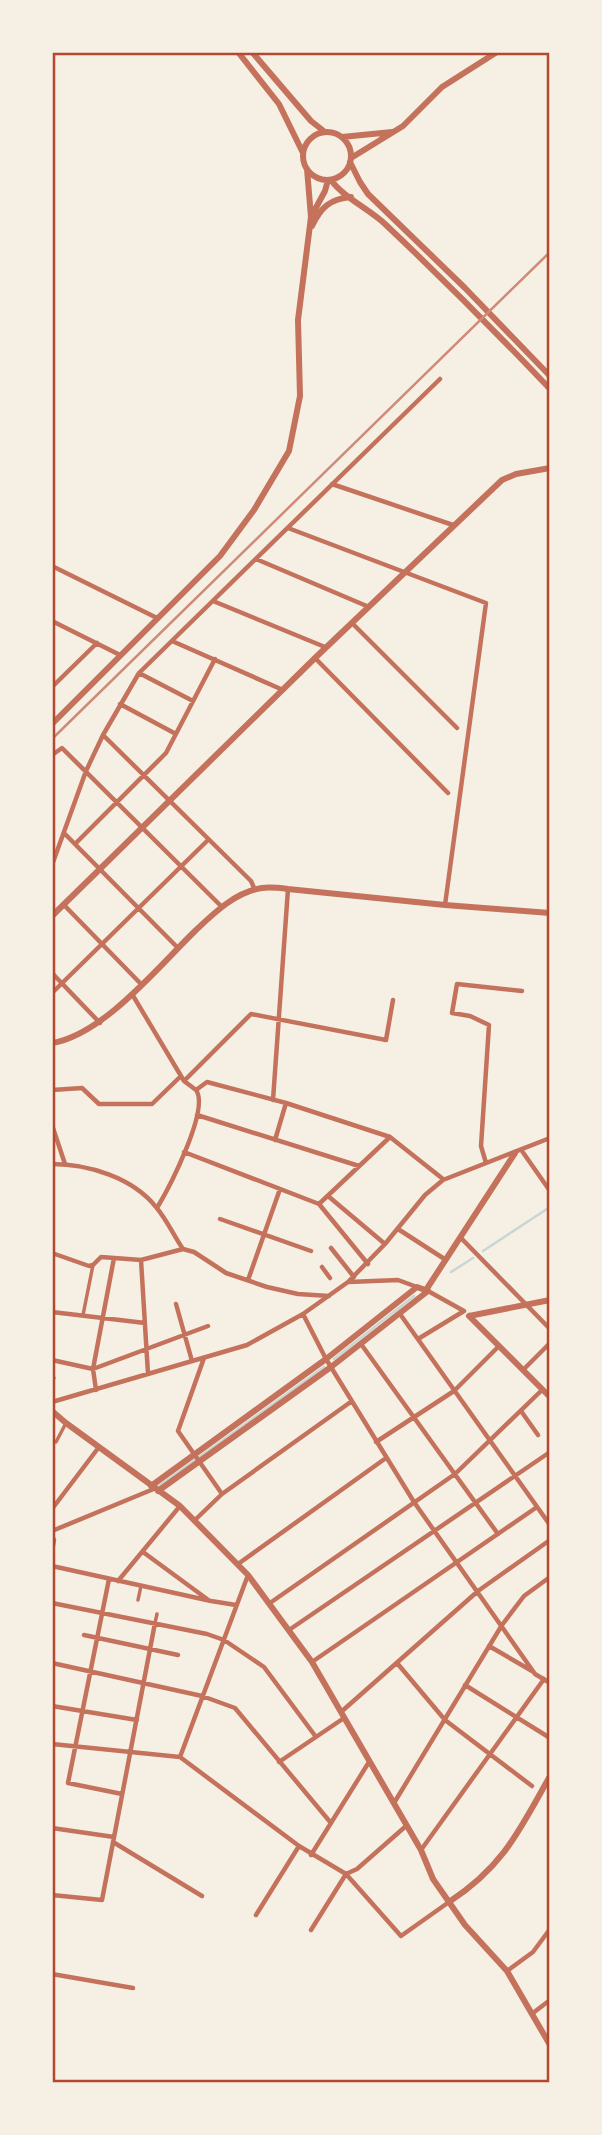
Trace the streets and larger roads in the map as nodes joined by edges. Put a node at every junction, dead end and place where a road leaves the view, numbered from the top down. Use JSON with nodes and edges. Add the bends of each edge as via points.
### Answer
{"nodes":[{"id":1,"x":238,"y":52,"type":"edge"},
{"id":2,"x":252,"y":52,"type":"edge"},
{"id":3,"x":497,"y":52,"type":"edge"},
{"id":4,"x":325,"y":132,"type":"junction"},
{"id":5,"x":394,"y":132,"type":"junction"},
{"id":6,"x":342,"y":137,"type":"junction"},
{"id":7,"x":304,"y":153,"type":"junction"},
{"id":8,"x":351,"y":160,"type":"junction"},
{"id":9,"x":307,"y":169,"type":"junction"},
{"id":10,"x":330,"y":180,"type":"junction"},
{"id":11,"x":351,"y":197,"type":"junction"},
{"id":12,"x":311,"y":217,"type":"junction"},
{"id":13,"x":310,"y":230,"type":"junction"},
{"id":14,"x":550,"y":376,"type":"edge"},
{"id":15,"x":440,"y":379,"type":"dead end"},
{"id":16,"x":550,"y":389,"type":"edge"},
{"id":17,"x":548,"y":468,"type":"edge"},
{"id":18,"x":332,"y":484,"type":"junction"},
{"id":19,"x":453,"y":525,"type":"junction"},
{"id":20,"x":288,"y":527,"type":"junction"},
{"id":21,"x":256,"y":559,"type":"junction"},
{"id":22,"x":52,"y":566,"type":"edge"},
{"id":23,"x":405,"y":572,"type":"junction"},
{"id":24,"x":213,"y":601,"type":"junction"},
{"id":25,"x":369,"y":607,"type":"junction"},
{"id":26,"x":157,"y":618,"type":"junction"},
{"id":27,"x":52,"y":621,"type":"edge"},
{"id":28,"x":352,"y":623,"type":"junction"},
{"id":29,"x":172,"y":641,"type":"junction"},
{"id":30,"x":97,"y":643,"type":"junction"},
{"id":31,"x":327,"y":648,"type":"junction"},
{"id":32,"x":120,"y":655,"type":"junction"},
{"id":33,"x":315,"y":658,"type":"junction"},
{"id":34,"x":215,"y":659,"type":"junction"},
{"id":35,"x":139,"y":673,"type":"junction"},
{"id":36,"x":52,"y":687,"type":"edge"},
{"id":37,"x":283,"y":690,"type":"junction"},
{"id":38,"x":193,"y":701,"type":"junction"},
{"id":39,"x":120,"y":705,"type":"junction"},
{"id":40,"x":52,"y":724,"type":"edge"},
{"id":41,"x":457,"y":728,"type":"dead end"},
{"id":42,"x":176,"y":734,"type":"junction"},
{"id":43,"x":103,"y":735,"type":"junction"},
{"id":44,"x":52,"y":755,"type":"edge"},
{"id":45,"x":86,"y":771,"type":"junction"},
{"id":46,"x":144,"y":775,"type":"junction"},
{"id":47,"x":448,"y":793,"type":"dead end"},
{"id":48,"x":117,"y":801,"type":"junction"},
{"id":49,"x":170,"y":802,"type":"junction"},
{"id":50,"x":144,"y":827,"type":"junction"},
{"id":51,"x":64,"y":833,"type":"junction"},
{"id":52,"x":208,"y":839,"type":"junction"},
{"id":53,"x":75,"y":844,"type":"junction"},
{"id":54,"x":52,"y":865,"type":"edge"},
{"id":55,"x":181,"y":866,"type":"junction"},
{"id":56,"x":100,"y":869,"type":"junction"},
{"id":57,"x":289,"y":889,"type":"junction"},
{"id":58,"x":255,"y":890,"type":"junction"},
{"id":59,"x":64,"y":905,"type":"junction"},
{"id":60,"x":444,"y":905,"type":"junction"},
{"id":61,"x":222,"y":907,"type":"junction"},
{"id":62,"x":139,"y":908,"type":"junction"},
{"id":63,"x":550,"y":913,"type":"edge"},
{"id":64,"x":52,"y":916,"type":"edge"},
{"id":65,"x":102,"y":944,"type":"junction"},
{"id":66,"x":178,"y":948,"type":"junction"},
{"id":67,"x":52,"y":973,"type":"edge"},
{"id":68,"x":62,"y":983,"type":"junction"},
{"id":69,"x":141,"y":984,"type":"junction"},
{"id":70,"x":522,"y":991,"type":"dead end"},
{"id":71,"x":52,"y":993,"type":"edge"},
{"id":72,"x":132,"y":994,"type":"junction"},
{"id":73,"x":393,"y":1000,"type":"dead end"},
{"id":74,"x":279,"y":1020,"type":"junction"},
{"id":75,"x":100,"y":1023,"type":"junction"},
{"id":76,"x":52,"y":1043,"type":"edge"},
{"id":77,"x":183,"y":1078,"type":"junction"},
{"id":78,"x":52,"y":1090,"type":"edge"},
{"id":79,"x":196,"y":1090,"type":"junction"},
{"id":80,"x":273,"y":1100,"type":"junction"},
{"id":81,"x":286,"y":1103,"type":"junction"},
{"id":82,"x":197,"y":1115,"type":"junction"},
{"id":83,"x":52,"y":1125,"type":"edge"},
{"id":84,"x":390,"y":1137,"type":"junction"},
{"id":85,"x":550,"y":1139,"type":"edge"},
{"id":86,"x":275,"y":1140,"type":"junction"},
{"id":87,"x":184,"y":1152,"type":"junction"},
{"id":88,"x":519,"y":1152,"type":"junction"},
{"id":89,"x":486,"y":1163,"type":"junction"},
{"id":90,"x":52,"y":1164,"type":"edge"},
{"id":91,"x":65,"y":1164,"type":"junction"},
{"id":92,"x":359,"y":1166,"type":"junction"},
{"id":93,"x":443,"y":1180,"type":"junction"},
{"id":94,"x":280,"y":1189,"type":"junction"},
{"id":95,"x":549,"y":1190,"type":"edge"},
{"id":96,"x":328,"y":1196,"type":"junction"},
{"id":97,"x":318,"y":1204,"type":"junction"},
{"id":98,"x":157,"y":1208,"type":"junction"},
{"id":99,"x":220,"y":1219,"type":"dead end"},
{"id":100,"x":398,"y":1228,"type":"junction"},
{"id":101,"x":264,"y":1234,"type":"junction"},
{"id":102,"x":461,"y":1238,"type":"junction"},
{"id":103,"x":385,"y":1244,"type":"junction"},
{"id":104,"x":331,"y":1248,"type":"dead end"},
{"id":105,"x":183,"y":1249,"type":"junction"},
{"id":106,"x":311,"y":1251,"type":"dead end"},
{"id":107,"x":52,"y":1253,"type":"edge"},
{"id":108,"x":114,"y":1258,"type":"junction"},
{"id":109,"x":141,"y":1260,"type":"junction"},
{"id":110,"x":446,"y":1260,"type":"junction"},
{"id":111,"x":368,"y":1264,"type":"junction"},
{"id":112,"x":93,"y":1265,"type":"junction"},
{"id":113,"x":322,"y":1267,"type":"dead end"},
{"id":114,"x":354,"y":1277,"type":"junction"},
{"id":115,"x":330,"y":1278,"type":"dead end"},
{"id":116,"x":248,"y":1280,"type":"junction"},
{"id":117,"x":348,"y":1282,"type":"junction"},
{"id":118,"x":334,"y":1284,"type":"dead end"},
{"id":119,"x":417,"y":1287,"type":"junction"},
{"id":120,"x":338,"y":1289,"type":"junction"},
{"id":121,"x":427,"y":1290,"type":"junction"},
{"id":122,"x":330,"y":1296,"type":"junction"},
{"id":123,"x":550,"y":1300,"type":"edge"},
{"id":124,"x":176,"y":1304,"type":"dead end"},
{"id":125,"x":525,"y":1304,"type":"junction"},
{"id":126,"x":52,"y":1312,"type":"edge"},
{"id":127,"x":466,"y":1313,"type":"junction"},
{"id":128,"x":303,"y":1314,"type":"junction"},
{"id":129,"x":400,"y":1314,"type":"junction"},
{"id":130,"x":83,"y":1315,"type":"junction"},
{"id":131,"x":103,"y":1318,"type":"junction"},
{"id":132,"x":145,"y":1323,"type":"junction"},
{"id":133,"x":208,"y":1326,"type":"dead end"},
{"id":134,"x":550,"y":1329,"type":"edge"},
{"id":135,"x":184,"y":1335,"type":"junction"},
{"id":136,"x":418,"y":1339,"type":"junction"},
{"id":137,"x":550,"y":1343,"type":"edge"},
{"id":138,"x":361,"y":1344,"type":"junction"},
{"id":139,"x":499,"y":1346,"type":"junction"},
{"id":140,"x":147,"y":1349,"type":"junction"},
{"id":141,"x":204,"y":1358,"type":"junction"},
{"id":142,"x":326,"y":1359,"type":"junction"},
{"id":143,"x":52,"y":1360,"type":"edge"},
{"id":144,"x":192,"y":1361,"type":"junction"},
{"id":145,"x":331,"y":1367,"type":"junction"},
{"id":146,"x":93,"y":1369,"type":"junction"},
{"id":147,"x":523,"y":1370,"type":"junction"},
{"id":148,"x":148,"y":1374,"type":"junction"},
{"id":149,"x":96,"y":1390,"type":"junction"},
{"id":150,"x":542,"y":1390,"type":"junction"},
{"id":151,"x":454,"y":1391,"type":"junction"},
{"id":152,"x":550,"y":1397,"type":"edge"},
{"id":153,"x":52,"y":1402,"type":"edge"},
{"id":154,"x":352,"y":1402,"type":"junction"},
{"id":155,"x":521,"y":1410,"type":"junction"},
{"id":156,"x":52,"y":1411,"type":"edge"},
{"id":157,"x":415,"y":1418,"type":"junction"},
{"id":158,"x":66,"y":1423,"type":"junction"},
{"id":159,"x":538,"y":1435,"type":"dead end"},
{"id":160,"x":490,"y":1441,"type":"junction"},
{"id":161,"x":56,"y":1442,"type":"dead end"},
{"id":162,"x":376,"y":1442,"type":"junction"},
{"id":163,"x":99,"y":1447,"type":"junction"},
{"id":164,"x":550,"y":1452,"type":"edge"},
{"id":165,"x":194,"y":1454,"type":"junction"},
{"id":166,"x":386,"y":1458,"type":"junction"},
{"id":167,"x":199,"y":1461,"type":"junction"},
{"id":168,"x":455,"y":1474,"type":"junction"},
{"id":169,"x":515,"y":1476,"type":"junction"},
{"id":170,"x":155,"y":1488,"type":"junction"},
{"id":171,"x":222,"y":1494,"type":"junction"},
{"id":172,"x":414,"y":1502,"type":"junction"},
{"id":173,"x":475,"y":1502,"type":"junction"},
{"id":174,"x":180,"y":1506,"type":"junction"},
{"id":175,"x":537,"y":1507,"type":"junction"},
{"id":176,"x":52,"y":1509,"type":"edge"},
{"id":177,"x":195,"y":1519,"type":"junction"},
{"id":178,"x":550,"y":1525,"type":"edge"},
{"id":179,"x":434,"y":1530,"type":"junction"},
{"id":180,"x":52,"y":1531,"type":"edge"},
{"id":181,"x":498,"y":1534,"type":"junction"},
{"id":182,"x":52,"y":1536,"type":"edge"},
{"id":183,"x":550,"y":1540,"type":"edge"},
{"id":184,"x":52,"y":1551,"type":"edge"},
{"id":185,"x":143,"y":1552,"type":"junction"},
{"id":186,"x":457,"y":1562,"type":"junction"},
{"id":187,"x":239,"y":1564,"type":"junction"},
{"id":188,"x":52,"y":1566,"type":"edge"},
{"id":189,"x":248,"y":1574,"type":"junction"},
{"id":190,"x":550,"y":1577,"type":"edge"},
{"id":191,"x":109,"y":1579,"type":"junction"},
{"id":192,"x":118,"y":1581,"type":"junction"},
{"id":193,"x":141,"y":1586,"type":"junction"},
{"id":194,"x":478,"y":1591,"type":"junction"},
{"id":195,"x":138,"y":1600,"type":"dead end"},
{"id":196,"x":211,"y":1601,"type":"junction"},
{"id":197,"x":52,"y":1603,"type":"edge"},
{"id":198,"x":270,"y":1603,"type":"junction"},
{"id":199,"x":236,"y":1605,"type":"junction"},
{"id":200,"x":103,"y":1613,"type":"junction"},
{"id":201,"x":157,"y":1614,"type":"dead end"},
{"id":202,"x":155,"y":1623,"type":"junction"},
{"id":203,"x":502,"y":1625,"type":"junction"},
{"id":204,"x":289,"y":1630,"type":"junction"},
{"id":205,"x":84,"y":1635,"type":"dead end"},
{"id":206,"x":97,"y":1638,"type":"junction"},
{"id":207,"x":224,"y":1640,"type":"junction"},
{"id":208,"x":489,"y":1646,"type":"junction"},
{"id":209,"x":150,"y":1648,"type":"junction"},
{"id":210,"x":178,"y":1655,"type":"dead end"},
{"id":211,"x":312,"y":1662,"type":"junction"},
{"id":212,"x":52,"y":1663,"type":"edge"},
{"id":213,"x":397,"y":1663,"type":"junction"},
{"id":214,"x":91,"y":1670,"type":"junction"},
{"id":215,"x":536,"y":1674,"type":"junction"},
{"id":216,"x":544,"y":1679,"type":"junction"},
{"id":217,"x":144,"y":1681,"type":"junction"},
{"id":218,"x":550,"y":1683,"type":"edge"},
{"id":219,"x":466,"y":1685,"type":"junction"},
{"id":220,"x":202,"y":1696,"type":"junction"},
{"id":221,"x":52,"y":1706,"type":"edge"},
{"id":222,"x":83,"y":1711,"type":"junction"},
{"id":223,"x":342,"y":1716,"type":"junction"},
{"id":224,"x":517,"y":1717,"type":"junction"},
{"id":225,"x":137,"y":1720,"type":"junction"},
{"id":226,"x":444,"y":1720,"type":"junction"},
{"id":227,"x":316,"y":1737,"type":"junction"},
{"id":228,"x":550,"y":1738,"type":"edge"},
{"id":229,"x":52,"y":1744,"type":"edge"},
{"id":230,"x":76,"y":1746,"type":"junction"},
{"id":231,"x":131,"y":1752,"type":"junction"},
{"id":232,"x":490,"y":1754,"type":"junction"},
{"id":233,"x":180,"y":1756,"type":"junction"},
{"id":234,"x":279,"y":1762,"type":"junction"},
{"id":235,"x":369,"y":1762,"type":"junction"},
{"id":236,"x":550,"y":1776,"type":"edge"},
{"id":237,"x":531,"y":1786,"type":"dead end"},
{"id":238,"x":122,"y":1794,"type":"junction"},
{"id":239,"x":393,"y":1804,"type":"junction"},
{"id":240,"x":331,"y":1823,"type":"junction"},
{"id":241,"x":406,"y":1826,"type":"junction"},
{"id":242,"x":52,"y":1828,"type":"edge"},
{"id":243,"x":114,"y":1839,"type":"junction"},
{"id":244,"x":299,"y":1846,"type":"junction"},
{"id":245,"x":421,"y":1850,"type":"junction"},
{"id":246,"x":311,"y":1855,"type":"junction"},
{"id":247,"x":346,"y":1874,"type":"junction"},
{"id":248,"x":52,"y":1895,"type":"edge"},
{"id":249,"x":202,"y":1896,"type":"dead end"},
{"id":250,"x":449,"y":1902,"type":"junction"},
{"id":251,"x":256,"y":1915,"type":"dead end"},
{"id":252,"x":311,"y":1930,"type":"dead end"},
{"id":253,"x":548,"y":1933,"type":"edge"},
{"id":254,"x":507,"y":1971,"type":"junction"},
{"id":255,"x":52,"y":1974,"type":"edge"},
{"id":256,"x":133,"y":1988,"type":"dead end"},
{"id":257,"x":550,"y":2000,"type":"edge"},
{"id":258,"x":533,"y":2012,"type":"junction"},
{"id":259,"x":550,"y":2045,"type":"edge"}],
"edges":[{"from":1,"to":7,"type":"street","via":[[279,104]]},
{"from":2,"to":4,"type":"street"},
{"from":3,"to":5,"type":"street","via":[[442,87]]},
{"from":4,"to":6,"type":"street"},
{"from":4,"to":7,"type":"street","via":[[310,140]]},
{"from":5,"to":6,"type":"street"},
{"from":5,"to":8,"type":"street"},
{"from":6,"to":8,"type":"street"},
{"from":7,"to":9,"type":"street"},
{"from":8,"to":10,"type":"street","via":[[344,172]]},
{"from":8,"to":14,"type":"street","via":[[368,194]]},
{"from":9,"to":10,"type":"street"},
{"from":9,"to":12,"type":"street"},
{"from":10,"to":11,"type":"street"},
{"from":10,"to":12,"type":"street"},
{"from":11,"to":13,"type":"street","via":[[331,200]]},
{"from":11,"to":16,"type":"street","via":[[459,294]]},
{"from":12,"to":13,"type":"street"},
{"from":13,"to":26,"type":"street","via":[[298,320],[300,396],[289,452],[229,545]]},
{"from":15,"to":18,"type":"street"},
{"from":17,"to":19,"type":"street","via":[[502,480]]},
{"from":18,"to":19,"type":"street"},
{"from":18,"to":20,"type":"street"},
{"from":19,"to":23,"type":"street"},
{"from":20,"to":21,"type":"street"},
{"from":20,"to":23,"type":"street"},
{"from":21,"to":24,"type":"street"},
{"from":21,"to":25,"type":"street"},
{"from":22,"to":26,"type":"street"},
{"from":23,"to":25,"type":"street"},
{"from":23,"to":60,"type":"street","via":[[486,603]]},
{"from":24,"to":29,"type":"street"},
{"from":24,"to":31,"type":"street"},
{"from":25,"to":28,"type":"street"},
{"from":26,"to":32,"type":"street"},
{"from":27,"to":30,"type":"street"},
{"from":28,"to":31,"type":"street"},
{"from":28,"to":41,"type":"street"},
{"from":29,"to":34,"type":"street"},
{"from":29,"to":35,"type":"street"},
{"from":30,"to":32,"type":"street"},
{"from":30,"to":36,"type":"street"},
{"from":31,"to":33,"type":"street"},
{"from":32,"to":40,"type":"street"},
{"from":33,"to":37,"type":"street"},
{"from":33,"to":47,"type":"street"},
{"from":34,"to":37,"type":"street"},
{"from":34,"to":38,"type":"street"},
{"from":35,"to":38,"type":"street"},
{"from":35,"to":39,"type":"street"},
{"from":37,"to":49,"type":"street"},
{"from":38,"to":42,"type":"street"},
{"from":39,"to":42,"type":"street"},
{"from":39,"to":43,"type":"street"},
{"from":42,"to":46,"type":"street","via":[[166,753]]},
{"from":43,"to":45,"type":"street"},
{"from":43,"to":46,"type":"street"},
{"from":44,"to":45,"type":"street","via":[[62,748]]},
{"from":45,"to":48,"type":"street"},
{"from":45,"to":51,"type":"street"},
{"from":46,"to":48,"type":"street"},
{"from":46,"to":49,"type":"street"},
{"from":48,"to":50,"type":"street"},
{"from":48,"to":53,"type":"street"},
{"from":49,"to":50,"type":"street"},
{"from":49,"to":52,"type":"street"},
{"from":50,"to":55,"type":"street"},
{"from":50,"to":56,"type":"street"},
{"from":51,"to":53,"type":"street"},
{"from":51,"to":54,"type":"street"},
{"from":52,"to":55,"type":"street"},
{"from":52,"to":58,"type":"street"},
{"from":53,"to":56,"type":"street"},
{"from":55,"to":61,"type":"street"},
{"from":55,"to":62,"type":"street"},
{"from":56,"to":59,"type":"street"},
{"from":56,"to":62,"type":"street"},
{"from":57,"to":58,"type":"street"},
{"from":57,"to":60,"type":"street"},
{"from":57,"to":74,"type":"street"},
{"from":58,"to":61,"type":"street"},
{"from":59,"to":64,"type":"street"},
{"from":59,"to":65,"type":"street"},
{"from":60,"to":63,"type":"street"},
{"from":61,"to":66,"type":"street"},
{"from":62,"to":65,"type":"street"},
{"from":62,"to":66,"type":"street"},
{"from":65,"to":68,"type":"street"},
{"from":65,"to":69,"type":"street"},
{"from":66,"to":69,"type":"street"},
{"from":67,"to":68,"type":"street"},
{"from":68,"to":71,"type":"street"},
{"from":68,"to":75,"type":"street"},
{"from":69,"to":72,"type":"street"},
{"from":70,"to":89,"type":"street","via":[[457,984],[452,1013],[489,1025],[481,1146]]},
{"from":72,"to":75,"type":"street"},
{"from":72,"to":77,"type":"street"},
{"from":73,"to":74,"type":"street","via":[[386,1040]]},
{"from":74,"to":77,"type":"street","via":[[251,1014]]},
{"from":74,"to":80,"type":"street"},
{"from":75,"to":76,"type":"street"},
{"from":77,"to":78,"type":"street","via":[[152,1104],[99,1104],[82,1088]]},
{"from":77,"to":79,"type":"street"},
{"from":79,"to":80,"type":"street","via":[[207,1082]]},
{"from":79,"to":82,"type":"street","via":[[201,1098]]},
{"from":80,"to":81,"type":"street"},
{"from":81,"to":84,"type":"street"},
{"from":81,"to":86,"type":"street"},
{"from":82,"to":86,"type":"street"},
{"from":82,"to":87,"type":"street"},
{"from":83,"to":91,"type":"street"},
{"from":84,"to":92,"type":"street"},
{"from":84,"to":93,"type":"street"},
{"from":85,"to":88,"type":"street"},
{"from":86,"to":92,"type":"street"},
{"from":87,"to":94,"type":"street"},
{"from":87,"to":98,"type":"street"},
{"from":88,"to":89,"type":"street"},
{"from":88,"to":95,"type":"street"},
{"from":88,"to":102,"type":"street"},
{"from":89,"to":93,"type":"street"},
{"from":90,"to":91,"type":"street"},
{"from":91,"to":98,"type":"street","via":[[94,1170],[132,1187]]},
{"from":92,"to":96,"type":"street"},
{"from":93,"to":100,"type":"street"},
{"from":94,"to":97,"type":"street"},
{"from":94,"to":101,"type":"street"},
{"from":96,"to":97,"type":"street"},
{"from":96,"to":103,"type":"street"},
{"from":97,"to":111,"type":"street"},
{"from":98,"to":105,"type":"street"},
{"from":99,"to":101,"type":"street"},
{"from":100,"to":103,"type":"street"},
{"from":100,"to":110,"type":"street"},
{"from":101,"to":106,"type":"street"},
{"from":101,"to":116,"type":"street"},
{"from":102,"to":110,"type":"street"},
{"from":102,"to":125,"type":"street"},
{"from":103,"to":111,"type":"street"},
{"from":104,"to":114,"type":"street"},
{"from":105,"to":109,"type":"street"},
{"from":105,"to":116,"type":"street"},
{"from":107,"to":112,"type":"street"},
{"from":108,"to":109,"type":"street"},
{"from":108,"to":112,"type":"street","via":[[101,1257]]},
{"from":108,"to":131,"type":"street"},
{"from":109,"to":132,"type":"street"},
{"from":110,"to":121,"type":"street"},
{"from":111,"to":114,"type":"street"},
{"from":112,"to":130,"type":"street"},
{"from":113,"to":115,"type":"street"},
{"from":114,"to":117,"type":"street"},
{"from":116,"to":122,"type":"street","via":[[299,1294]]},
{"from":117,"to":119,"type":"street","via":[[398,1280]]},
{"from":117,"to":120,"type":"street"},
{"from":118,"to":120,"type":"street"},
{"from":119,"to":121,"type":"street"},
{"from":119,"to":142,"type":"street"},
{"from":120,"to":122,"type":"street"},
{"from":121,"to":127,"type":"street"},
{"from":121,"to":129,"type":"street"},
{"from":122,"to":128,"type":"street"},
{"from":123,"to":125,"type":"street"},
{"from":124,"to":135,"type":"street"},
{"from":125,"to":127,"type":"street"},
{"from":125,"to":134,"type":"street"},
{"from":126,"to":130,"type":"street"},
{"from":127,"to":136,"type":"street"},
{"from":127,"to":139,"type":"street"},
{"from":128,"to":141,"type":"street","via":[[247,1345]]},
{"from":128,"to":142,"type":"street"},
{"from":129,"to":136,"type":"street"},
{"from":129,"to":138,"type":"street"},
{"from":130,"to":131,"type":"street"},
{"from":131,"to":132,"type":"street"},
{"from":131,"to":146,"type":"street"},
{"from":132,"to":140,"type":"street"},
{"from":133,"to":135,"type":"street"},
{"from":135,"to":140,"type":"street"},
{"from":135,"to":144,"type":"street"},
{"from":136,"to":151,"type":"street"},
{"from":137,"to":147,"type":"street"},
{"from":138,"to":145,"type":"street"},
{"from":138,"to":157,"type":"street"},
{"from":139,"to":147,"type":"street"},
{"from":139,"to":151,"type":"street"},
{"from":140,"to":146,"type":"street"},
{"from":140,"to":148,"type":"street"},
{"from":141,"to":144,"type":"street"},
{"from":141,"to":165,"type":"street","via":[[178,1431]]},
{"from":142,"to":145,"type":"street"},
{"from":142,"to":165,"type":"street"},
{"from":143,"to":146,"type":"street"},
{"from":144,"to":148,"type":"street"},
{"from":145,"to":154,"type":"street"},
{"from":145,"to":167,"type":"street"},
{"from":146,"to":149,"type":"street"},
{"from":147,"to":150,"type":"street"},
{"from":148,"to":149,"type":"street"},
{"from":149,"to":153,"type":"street"},
{"from":150,"to":152,"type":"street"},
{"from":150,"to":155,"type":"street"},
{"from":151,"to":157,"type":"street"},
{"from":151,"to":160,"type":"street"},
{"from":154,"to":162,"type":"street"},
{"from":154,"to":171,"type":"street"},
{"from":155,"to":159,"type":"street"},
{"from":155,"to":160,"type":"street"},
{"from":156,"to":158,"type":"street"},
{"from":157,"to":162,"type":"street"},
{"from":157,"to":168,"type":"street"},
{"from":158,"to":161,"type":"street"},
{"from":158,"to":163,"type":"street"},
{"from":160,"to":168,"type":"street"},
{"from":160,"to":169,"type":"street"},
{"from":162,"to":166,"type":"street"},
{"from":163,"to":170,"type":"street"},
{"from":163,"to":176,"type":"street"},
{"from":164,"to":169,"type":"street"},
{"from":165,"to":167,"type":"street"},
{"from":165,"to":170,"type":"street"},
{"from":166,"to":172,"type":"street"},
{"from":166,"to":187,"type":"street"},
{"from":167,"to":170,"type":"street"},
{"from":167,"to":171,"type":"street"},
{"from":168,"to":172,"type":"street"},
{"from":168,"to":173,"type":"street"},
{"from":169,"to":173,"type":"street"},
{"from":169,"to":175,"type":"street"},
{"from":170,"to":174,"type":"street"},
{"from":170,"to":180,"type":"street"},
{"from":171,"to":177,"type":"street"},
{"from":172,"to":179,"type":"street"},
{"from":172,"to":198,"type":"street"},
{"from":173,"to":179,"type":"street"},
{"from":173,"to":181,"type":"street"},
{"from":174,"to":177,"type":"street"},
{"from":174,"to":185,"type":"street"},
{"from":175,"to":178,"type":"street"},
{"from":175,"to":181,"type":"street"},
{"from":177,"to":187,"type":"street"},
{"from":179,"to":186,"type":"street"},
{"from":179,"to":204,"type":"street"},
{"from":181,"to":186,"type":"street"},
{"from":182,"to":184,"type":"street"},
{"from":183,"to":194,"type":"street"},
{"from":185,"to":192,"type":"street"},
{"from":185,"to":196,"type":"street"},
{"from":186,"to":194,"type":"street"},
{"from":186,"to":211,"type":"street"},
{"from":187,"to":189,"type":"street"},
{"from":188,"to":191,"type":"street"},
{"from":189,"to":198,"type":"street"},
{"from":189,"to":199,"type":"street"},
{"from":190,"to":203,"type":"street","via":[[524,1596]]},
{"from":191,"to":192,"type":"street"},
{"from":191,"to":200,"type":"street"},
{"from":192,"to":193,"type":"street"},
{"from":193,"to":195,"type":"street"},
{"from":193,"to":196,"type":"street"},
{"from":194,"to":203,"type":"street"},
{"from":194,"to":213,"type":"street"},
{"from":196,"to":199,"type":"street"},
{"from":197,"to":200,"type":"street"},
{"from":198,"to":204,"type":"street"},
{"from":199,"to":207,"type":"street"},
{"from":200,"to":202,"type":"street"},
{"from":200,"to":206,"type":"street"},
{"from":201,"to":202,"type":"street"},
{"from":202,"to":207,"type":"street"},
{"from":202,"to":209,"type":"street"},
{"from":203,"to":208,"type":"street"},
{"from":203,"to":215,"type":"street"},
{"from":204,"to":211,"type":"street"},
{"from":205,"to":206,"type":"street"},
{"from":206,"to":209,"type":"street"},
{"from":206,"to":214,"type":"street"},
{"from":207,"to":220,"type":"street"},
{"from":207,"to":227,"type":"street","via":[[264,1667]]},
{"from":208,"to":215,"type":"street"},
{"from":208,"to":219,"type":"street"},
{"from":209,"to":210,"type":"street"},
{"from":209,"to":217,"type":"street"},
{"from":211,"to":223,"type":"street"},
{"from":212,"to":214,"type":"street"},
{"from":213,"to":223,"type":"street"},
{"from":213,"to":226,"type":"street"},
{"from":214,"to":217,"type":"street"},
{"from":214,"to":222,"type":"street"},
{"from":215,"to":216,"type":"street"},
{"from":216,"to":218,"type":"street"},
{"from":216,"to":224,"type":"street"},
{"from":217,"to":220,"type":"street"},
{"from":217,"to":225,"type":"street"},
{"from":219,"to":224,"type":"street"},
{"from":219,"to":226,"type":"street"},
{"from":220,"to":233,"type":"street"},
{"from":220,"to":234,"type":"street","via":[[235,1708]]},
{"from":221,"to":222,"type":"street"},
{"from":222,"to":225,"type":"street"},
{"from":222,"to":230,"type":"street"},
{"from":223,"to":227,"type":"street"},
{"from":223,"to":235,"type":"street"},
{"from":224,"to":228,"type":"street"},
{"from":224,"to":232,"type":"street"},
{"from":225,"to":231,"type":"street"},
{"from":226,"to":232,"type":"street"},
{"from":226,"to":239,"type":"street"},
{"from":227,"to":234,"type":"street"},
{"from":229,"to":230,"type":"street"},
{"from":230,"to":231,"type":"street"},
{"from":230,"to":238,"type":"street","via":[[68,1783]]},
{"from":231,"to":233,"type":"street"},
{"from":231,"to":238,"type":"street"},
{"from":232,"to":237,"type":"street"},
{"from":232,"to":245,"type":"street"},
{"from":233,"to":244,"type":"street"},
{"from":234,"to":240,"type":"street"},
{"from":235,"to":239,"type":"street"},
{"from":235,"to":240,"type":"street"},
{"from":236,"to":250,"type":"street","via":[[498,1862]]},
{"from":238,"to":243,"type":"street"},
{"from":239,"to":241,"type":"street"},
{"from":240,"to":246,"type":"street"},
{"from":241,"to":245,"type":"street"},
{"from":241,"to":247,"type":"street"},
{"from":242,"to":243,"type":"street"},
{"from":243,"to":248,"type":"street","via":[[102,1900]]},
{"from":243,"to":249,"type":"street"},
{"from":244,"to":246,"type":"street"},
{"from":244,"to":251,"type":"street"},
{"from":245,"to":250,"type":"street","via":[[433,1880]]},
{"from":246,"to":247,"type":"street"},
{"from":247,"to":250,"type":"street","via":[[401,1936]]},
{"from":247,"to":252,"type":"street"},
{"from":250,"to":254,"type":"street"},
{"from":253,"to":254,"type":"street","via":[[533,1952]]},
{"from":254,"to":258,"type":"street"},
{"from":255,"to":256,"type":"street"},
{"from":257,"to":258,"type":"street"},
{"from":258,"to":259,"type":"street"}]}
